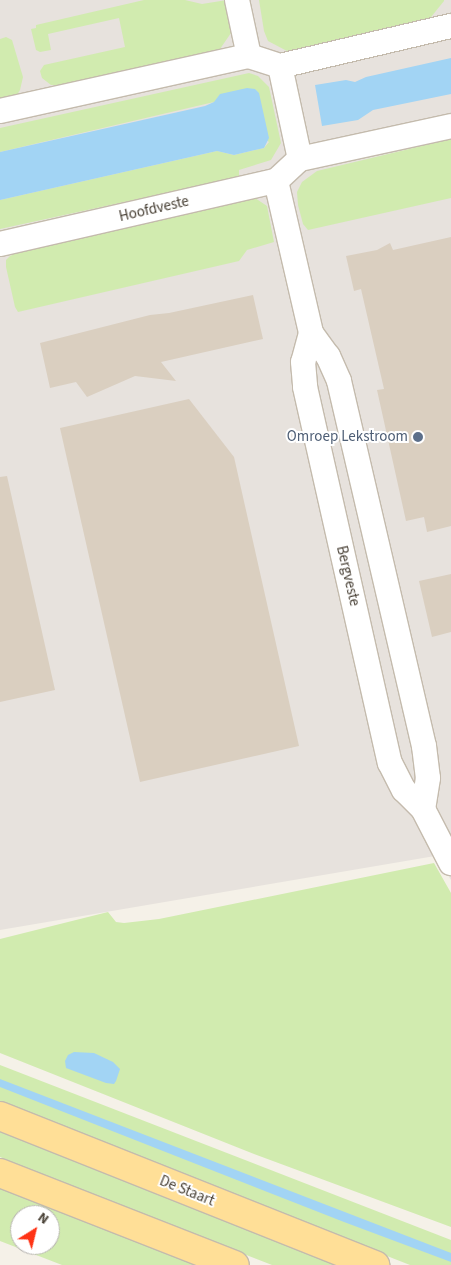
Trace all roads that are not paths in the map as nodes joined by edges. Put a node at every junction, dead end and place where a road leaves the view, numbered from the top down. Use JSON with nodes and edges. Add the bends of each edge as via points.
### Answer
{"nodes":[{"id":1,"x":237,"y":0,"type":"edge"},
{"id":2,"x":451,"y":26,"type":"edge"},
{"id":3,"x":249,"y":56,"type":"junction"},
{"id":4,"x":280,"y":66,"type":"junction"},
{"id":5,"x":0,"y":111,"type":"edge"},
{"id":6,"x":451,"y":126,"type":"edge"},
{"id":7,"x":300,"y":158,"type":"junction"},
{"id":8,"x":276,"y":180,"type":"junction"},
{"id":9,"x":0,"y":244,"type":"edge"},
{"id":10,"x":311,"y":333,"type":"junction"},
{"id":11,"x":424,"y":810,"type":"junction"},
{"id":12,"x":451,"y":863,"type":"edge"},
{"id":13,"x":0,"y":1116,"type":"edge"},
{"id":14,"x":0,"y":1173,"type":"edge"},
{"id":15,"x":235,"y":1265,"type":"edge"},
{"id":16,"x":375,"y":1265,"type":"edge"}],
"edges":[{"from":1,"to":3,"type":"street"},
{"from":2,"to":4,"type":"street"},
{"from":3,"to":4,"type":"street"},
{"from":3,"to":5,"type":"street"},
{"from":4,"to":7,"type":"street"},
{"from":6,"to":7,"type":"street"},
{"from":7,"to":8,"type":"street","name":"Hoofdveste"},
{"from":8,"to":9,"type":"street","name":"Hoofdveste"},
{"from":8,"to":10,"type":"street","name":"Bergveste"},
{"from":10,"to":11,"type":"street","name":"Bergveste","via":[[328,356],[338,381],[424,746],[428,778]]},
{"from":10,"to":11,"type":"street","name":"Bergveste","via":[[303,362],[305,387],[390,763],[404,790]]},
{"from":11,"to":12,"type":"street","name":"Bergveste"},
{"from":13,"to":16,"type":"main road","name":"De Staart"},
{"from":14,"to":15,"type":"main road"}]}
